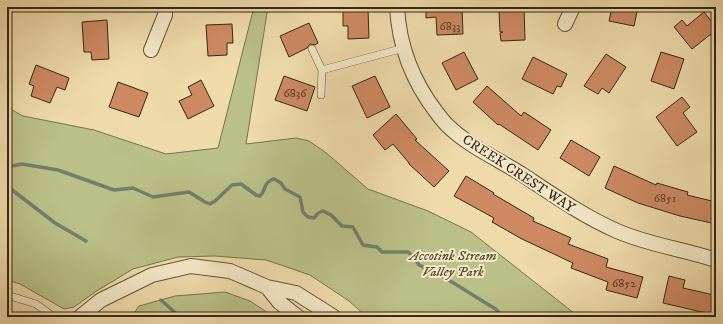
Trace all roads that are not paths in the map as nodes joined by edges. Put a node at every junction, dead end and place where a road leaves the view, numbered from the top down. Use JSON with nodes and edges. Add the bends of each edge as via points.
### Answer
{"nodes":[{"id":1,"x":165,"y":7,"type":"edge"},
{"id":2,"x":397,"y":7,"type":"edge"},
{"id":3,"x":573,"y":7,"type":"edge"},
{"id":4,"x":565,"y":24,"type":"dead end"},
{"id":5,"x":404,"y":48,"type":"junction"},
{"id":6,"x":312,"y":49,"type":"dead end"},
{"id":7,"x":151,"y":50,"type":"dead end"},
{"id":8,"x":322,"y":70,"type":"junction"},
{"id":9,"x":321,"y":95,"type":"dead end"},
{"id":10,"x":716,"y":260,"type":"edge"},
{"id":11,"x":268,"y":286,"type":"junction"},
{"id":12,"x":7,"y":295,"type":"edge"},
{"id":13,"x":54,"y":317,"type":"edge"},
{"id":14,"x":80,"y":317,"type":"edge"},
{"id":15,"x":298,"y":317,"type":"edge"},
{"id":16,"x":334,"y":317,"type":"edge"}],
"edges":[{"from":1,"to":7,"type":"street","via":[[165,15]]},
{"from":2,"to":5,"type":"street","name":"CREEK CREST WAY"},
{"from":3,"to":4,"type":"street"},
{"from":5,"to":8,"type":"lane"},
{"from":5,"to":10,"type":"street","name":"CREEK CREST WAY","via":[[407,62],[425,97],[447,125],[470,142],[576,210],[617,231]]},
{"from":6,"to":8,"type":"lane"},
{"from":8,"to":9,"type":"lane"},
{"from":11,"to":14,"type":"street","via":[[230,271],[191,266],[152,275],[101,300]]},
{"from":11,"to":15,"type":"street","via":[[279,302]]},
{"from":11,"to":16,"type":"street","via":[[296,293]]},
{"from":12,"to":13,"type":"lane","via":[[36,304]]}]}
